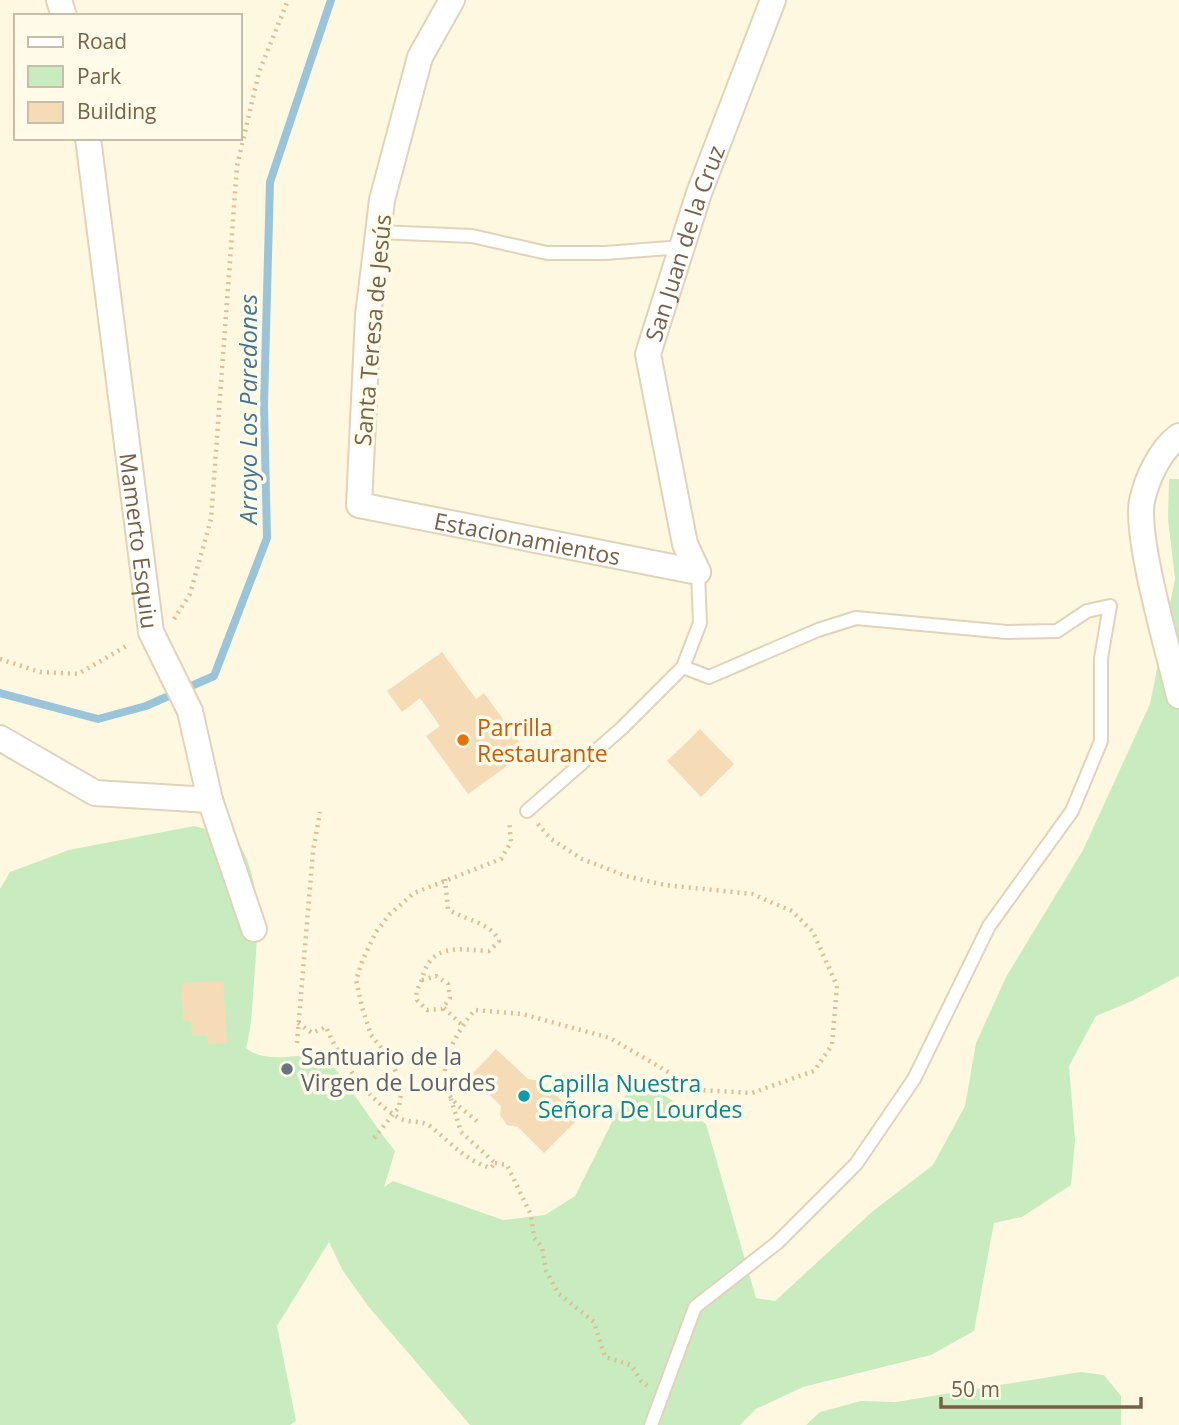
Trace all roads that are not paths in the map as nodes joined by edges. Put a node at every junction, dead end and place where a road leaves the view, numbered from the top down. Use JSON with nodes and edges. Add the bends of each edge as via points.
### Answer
{"nodes":[{"id":1,"x":452,"y":0,"type":"edge"},
{"id":2,"x":773,"y":0,"type":"edge"},
{"id":3,"x":88,"y":140,"type":"edge"},
{"id":4,"x":378,"y":232,"type":"junction"},
{"id":5,"x":682,"y":247,"type":"junction"},
{"id":6,"x":1179,"y":436,"type":"edge"},
{"id":7,"x":359,"y":505,"type":"joint"},
{"id":8,"x":698,"y":572,"type":"junction"},
{"id":9,"x":683,"y":667,"type":"junction"},
{"id":10,"x":1179,"y":696,"type":"edge"},
{"id":11,"x":0,"y":738,"type":"edge"},
{"id":12,"x":210,"y":800,"type":"junction"},
{"id":13,"x":527,"y":811,"type":"road end"},
{"id":14,"x":254,"y":929,"type":"dead end"},
{"id":15,"x":651,"y":1425,"type":"edge"}],
"edges":[{"from":1,"to":4,"type":"street","name":"Santa Teresa de Jesús","via":[[420,57],[382,200]]},
{"from":2,"to":5,"type":"street","name":"San Juan de la Cruz"},
{"from":3,"to":12,"type":"street","name":"Mamerto Esquiu","via":[[151,632],[190,711]]},
{"from":4,"to":5,"type":"lane","via":[[472,236],[547,253]]},
{"from":4,"to":7,"type":"street","name":"Santa Teresa de Jesús","via":[[368,316]]},
{"from":5,"to":8,"type":"street","name":"San Juan de la Cruz","via":[[648,354],[685,544]]},
{"from":6,"to":10,"type":"street","via":[[1154,467],[1142,502],[1144,541]]},
{"from":7,"to":8,"type":"street","name":"Estacionamientos"},
{"from":8,"to":9,"type":"lane","via":[[700,623]]},
{"from":9,"to":13,"type":"lane"},
{"from":9,"to":15,"type":"lane","via":[[709,677],[856,618],[1007,632],[1057,631],[1087,611],[1110,606],[1101,658],[1101,741],[1072,811],[989,926],[914,1079],[856,1164],[777,1243],[695,1307]]},
{"from":11,"to":12,"type":"street","via":[[95,793]]},
{"from":12,"to":14,"type":"street","name":"Mamerto Esquiu"}]}
